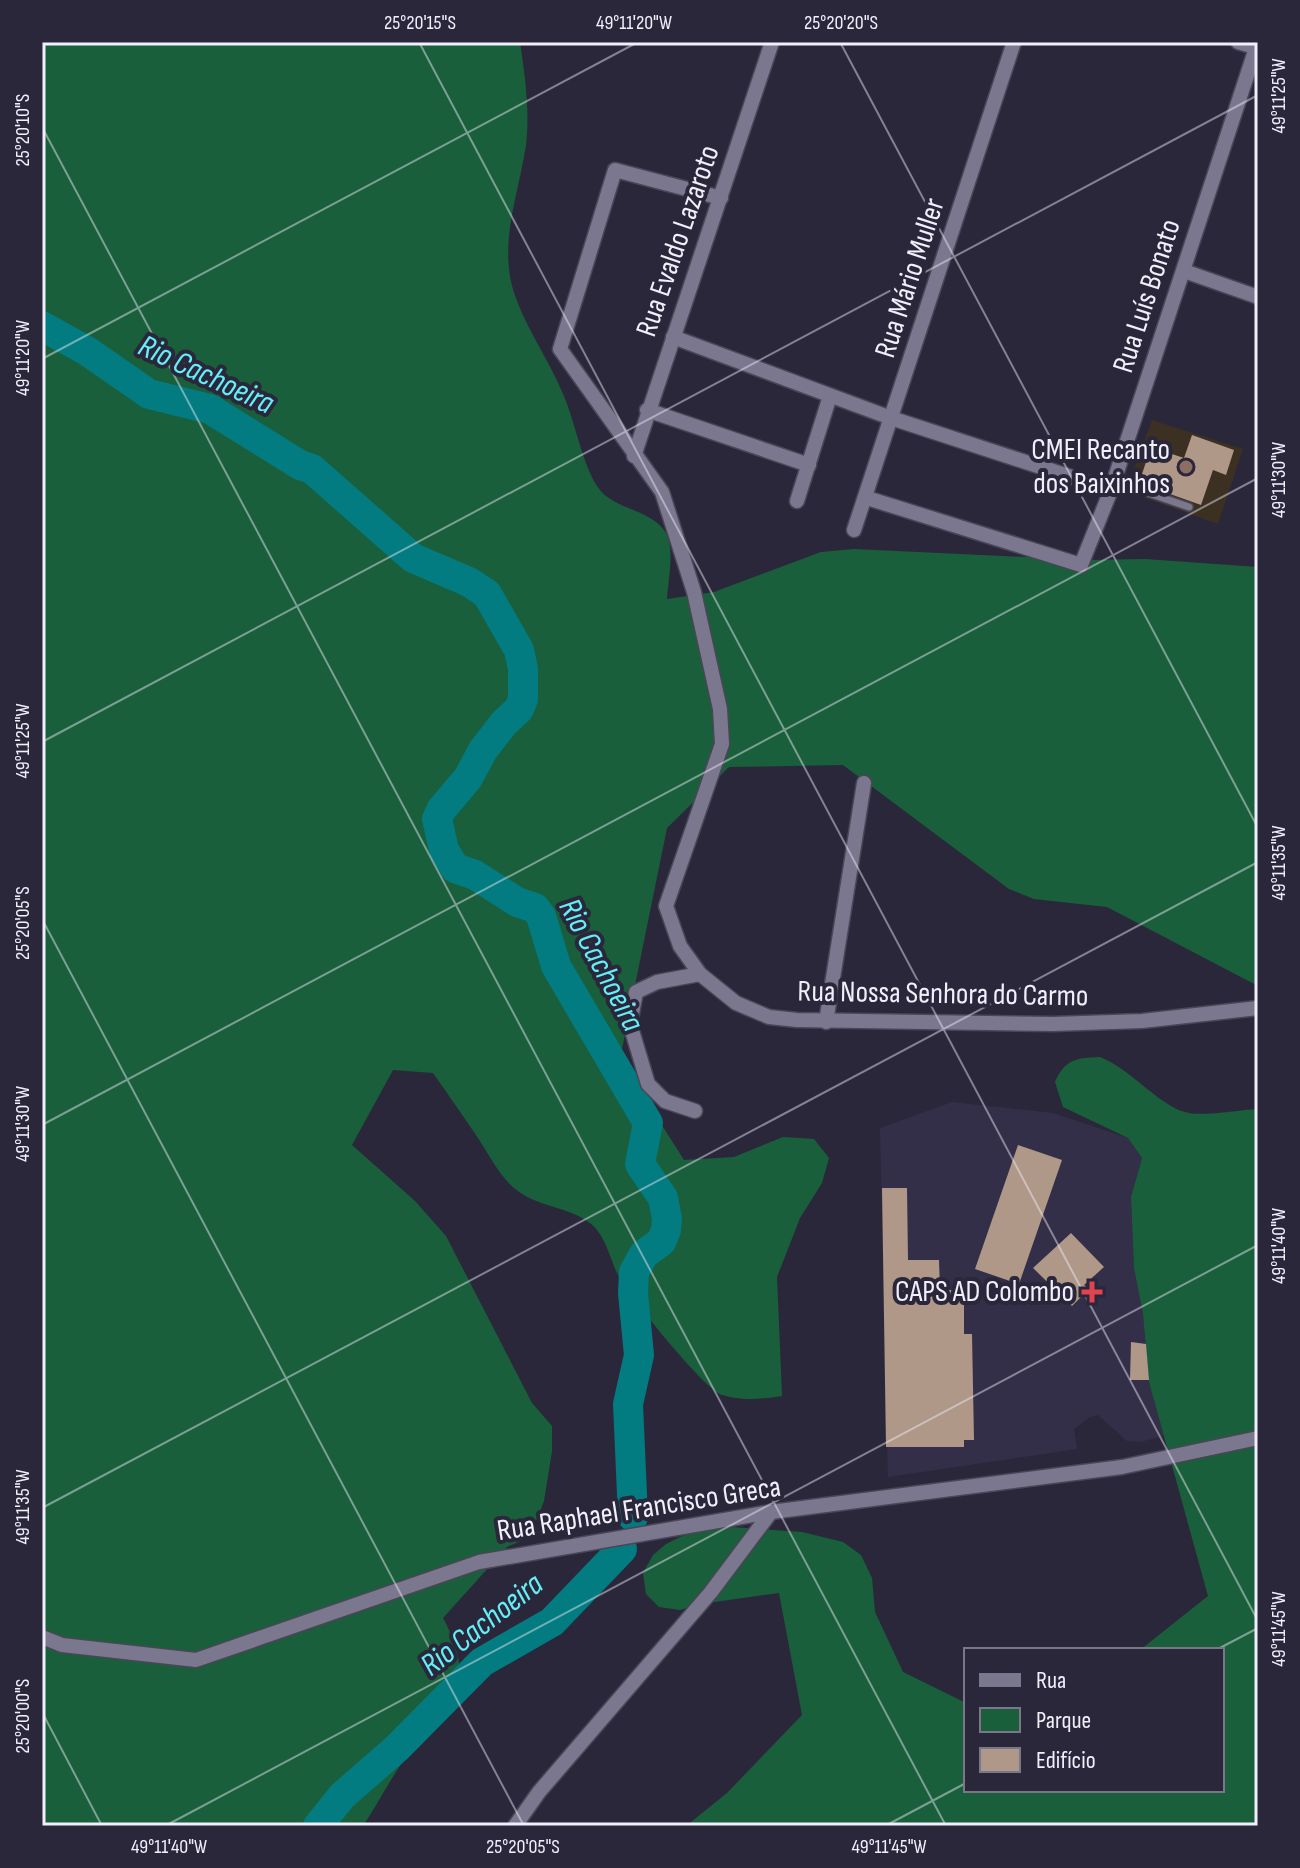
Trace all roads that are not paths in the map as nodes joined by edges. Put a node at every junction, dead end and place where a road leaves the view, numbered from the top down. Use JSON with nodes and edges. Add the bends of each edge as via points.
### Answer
{"nodes":[{"id":1,"x":772,"y":42,"type":"edge"},
{"id":2,"x":1014,"y":42,"type":"edge"},
{"id":3,"x":1238,"y":42,"type":"edge"},
{"id":4,"x":1257,"y":46,"type":"edge"},
{"id":5,"x":721,"y":198,"type":"junction"},
{"id":6,"x":1184,"y":271,"type":"junction"},
{"id":7,"x":1258,"y":297,"type":"edge"},
{"id":8,"x":673,"y":337,"type":"junction"},
{"id":9,"x":830,"y":396,"type":"junction"},
{"id":10,"x":647,"y":410,"type":"junction"},
{"id":11,"x":891,"y":418,"type":"junction"},
{"id":12,"x":634,"y":456,"type":"junction"},
{"id":13,"x":809,"y":465,"type":"junction"},
{"id":14,"x":1112,"y":486,"type":"junction"},
{"id":15,"x":867,"y":498,"type":"junction"},
{"id":16,"x":797,"y":501,"type":"dead end"},
{"id":17,"x":1189,"y":507,"type":"dead end"},
{"id":18,"x":854,"y":530,"type":"dead end"},
{"id":19,"x":864,"y":783,"type":"dead end"},
{"id":20,"x":700,"y":974,"type":"junction"},
{"id":21,"x":1258,"y":1008,"type":"edge"},
{"id":22,"x":826,"y":1022,"type":"junction"},
{"id":23,"x":695,"y":1111,"type":"dead end"},
{"id":24,"x":1258,"y":1438,"type":"edge"},
{"id":25,"x":771,"y":1512,"type":"junction"},
{"id":26,"x":42,"y":1637,"type":"edge"},
{"id":27,"x":515,"y":1826,"type":"edge"}],
"edges":[{"from":1,"to":5,"type":"street","name":"Rua Evaldo Lazaroto"},
{"from":2,"to":11,"type":"street","name":"Rua Mário Muller"},
{"from":3,"to":4,"type":"street"},
{"from":4,"to":6,"type":"street","name":"Rua Luís Bonato"},
{"from":5,"to":8,"type":"street","name":"Rua Evaldo Lazaroto"},
{"from":5,"to":12,"type":"street","name":"Rua Nossa Senhora do Carmo","via":[[615,170],[560,349]]},
{"from":6,"to":7,"type":"street"},
{"from":6,"to":14,"type":"street","name":"Rua Luís Bonato"},
{"from":8,"to":9,"type":"street"},
{"from":8,"to":10,"type":"street","name":"Rua Evaldo Lazaroto"},
{"from":9,"to":11,"type":"street"},
{"from":9,"to":13,"type":"street"},
{"from":10,"to":12,"type":"street","name":"Rua Evaldo Lazaroto"},
{"from":10,"to":13,"type":"street"},
{"from":11,"to":14,"type":"street"},
{"from":11,"to":15,"type":"street","name":"Rua Mário Muller"},
{"from":12,"to":20,"type":"street","name":"Rua Nossa Senhora do Carmo","via":[[662,492],[694,592],[720,709],[722,744],[666,906],[680,946]]},
{"from":13,"to":16,"type":"street"},
{"from":14,"to":15,"type":"street","name":"Rua Luís Bonato","via":[[1081,565]]},
{"from":14,"to":17,"type":"lane"},
{"from":15,"to":18,"type":"street","name":"Rua Mário Muller"},
{"from":19,"to":22,"type":"street"},
{"from":20,"to":22,"type":"street","name":"Rua Nossa Senhora do Carmo","via":[[736,1003],[769,1017]]},
{"from":20,"to":23,"type":"street","via":[[636,992],[630,1024],[648,1084],[665,1101]]},
{"from":21,"to":22,"type":"street","name":"Rua Nossa Senhora do Carmo","via":[[1053,1024]]},
{"from":24,"to":25,"type":"street","name":"Rua Raphael Francisco Greca","via":[[1122,1467]]},
{"from":25,"to":26,"type":"street","name":"Rua Raphael Francisco Greca","via":[[479,1562],[196,1660],[62,1645]]},
{"from":25,"to":27,"type":"street","via":[[711,1592]]}]}
